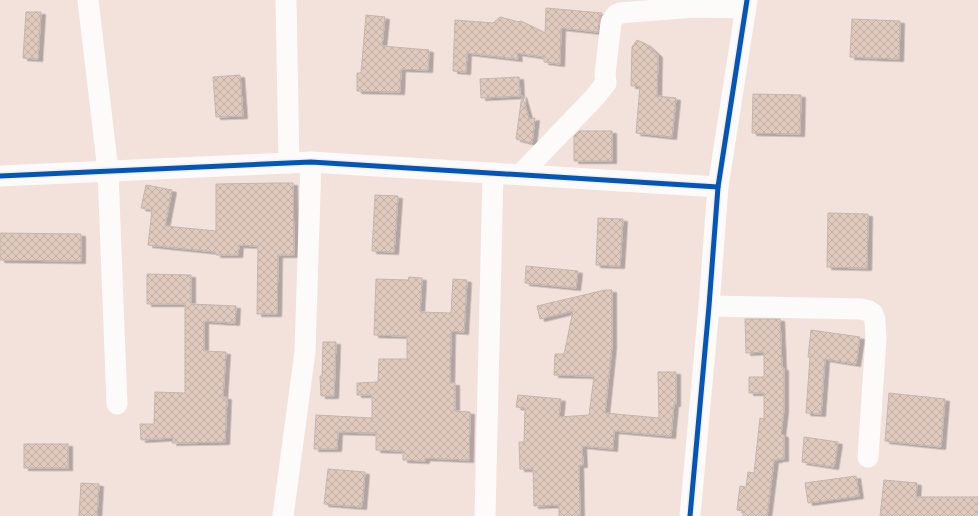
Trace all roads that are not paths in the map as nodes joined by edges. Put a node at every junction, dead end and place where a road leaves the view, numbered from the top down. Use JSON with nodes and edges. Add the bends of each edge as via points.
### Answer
{"nodes":[{"id":1,"x":88,"y":0,"type":"edge"},
{"id":2,"x":286,"y":0,"type":"edge"},
{"id":3,"x":746,"y":4,"type":"edge"},
{"id":4,"x":311,"y":162,"type":"junction"},
{"id":5,"x":289,"y":163,"type":"junction"},
{"id":6,"x":108,"y":171,"type":"junction"},
{"id":7,"x":493,"y":173,"type":"junction"},
{"id":8,"x":521,"y":174,"type":"junction"},
{"id":9,"x":0,"y":176,"type":"edge"},
{"id":10,"x":718,"y":187,"type":"junction"},
{"id":11,"x":709,"y":306,"type":"junction"},
{"id":12,"x":117,"y":404,"type":"dead end"},
{"id":13,"x":868,"y":457,"type":"dead end"},
{"id":14,"x":283,"y":516,"type":"edge"},
{"id":15,"x":485,"y":516,"type":"edge"},
{"id":16,"x":690,"y":516,"type":"edge"}],
"edges":[{"from":1,"to":6,"type":"street"},
{"from":2,"to":5,"type":"street"},
{"from":3,"to":8,"type":"street","via":[[616,15],[611,22],[606,83]]},
{"from":3,"to":10,"type":"street"},
{"from":4,"to":5,"type":"street"},
{"from":4,"to":7,"type":"street"},
{"from":4,"to":14,"type":"street","via":[[305,352]]},
{"from":5,"to":6,"type":"street"},
{"from":6,"to":9,"type":"street"},
{"from":6,"to":12,"type":"street"},
{"from":7,"to":8,"type":"street"},
{"from":7,"to":15,"type":"street"},
{"from":8,"to":10,"type":"street"},
{"from":10,"to":11,"type":"street"},
{"from":11,"to":13,"type":"street","via":[[861,309],[873,314],[876,338]]},
{"from":11,"to":16,"type":"street"}]}
